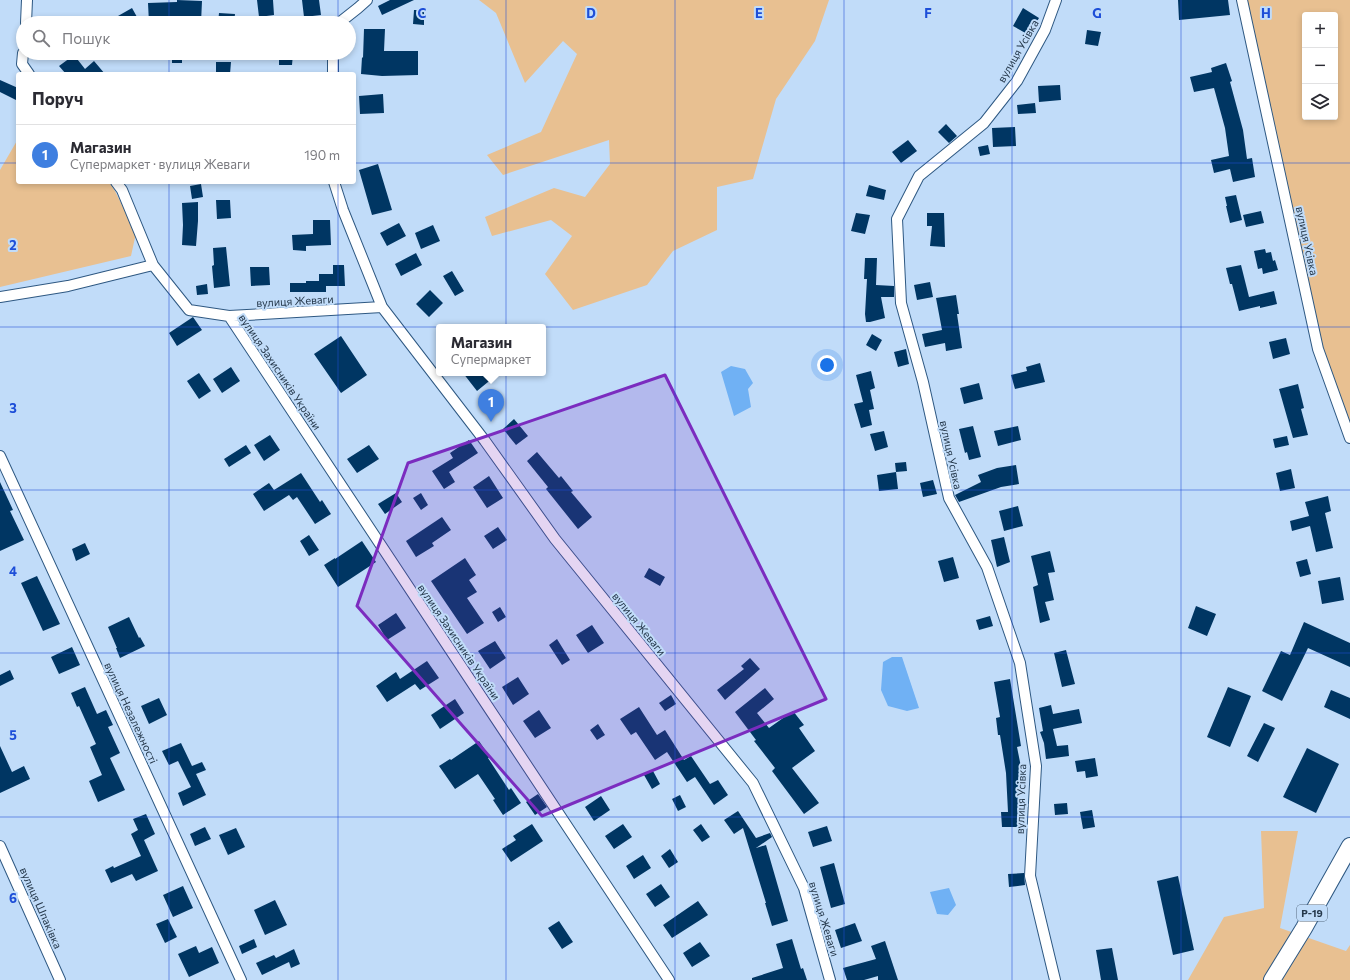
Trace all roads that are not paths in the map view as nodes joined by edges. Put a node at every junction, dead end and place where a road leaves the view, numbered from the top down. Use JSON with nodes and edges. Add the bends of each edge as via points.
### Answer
{"nodes":[{"id":1,"x":27,"y":0,"type":"edge"},
{"id":2,"x":367,"y":0,"type":"edge"},
{"id":3,"x":1056,"y":0,"type":"edge"},
{"id":4,"x":1242,"y":0,"type":"edge"},
{"id":5,"x":26,"y":16,"type":"edge"},
{"id":6,"x":348,"y":16,"type":"edge"},
{"id":7,"x":22,"y":60,"type":"edge"},
{"id":8,"x":333,"y":60,"type":"edge"},
{"id":9,"x":28,"y":72,"type":"edge"},
{"id":10,"x":333,"y":72,"type":"edge"},
{"id":11,"x":118,"y":184,"type":"edge"},
{"id":12,"x":335,"y":184,"type":"edge"},
{"id":13,"x":153,"y":265,"type":"junction"},
{"id":14,"x":0,"y":297,"type":"edge"},
{"id":15,"x":382,"y":307,"type":"junction"},
{"id":16,"x":229,"y":316,"type":"junction"},
{"id":17,"x":1350,"y":438,"type":"edge"},
{"id":18,"x":0,"y":456,"type":"edge"},
{"id":19,"x":0,"y":846,"type":"edge"},
{"id":20,"x":1350,"y":846,"type":"edge"},
{"id":21,"x":60,"y":980,"type":"edge"},
{"id":22,"x":241,"y":980,"type":"edge"},
{"id":23,"x":669,"y":980,"type":"edge"},
{"id":24,"x":830,"y":980,"type":"edge"},
{"id":25,"x":1055,"y":980,"type":"edge"},
{"id":26,"x":1272,"y":980,"type":"edge"}],
"edges":[{"from":1,"to":5,"type":"street"},
{"from":2,"to":6,"type":"street"},
{"from":3,"to":25,"type":"street","name":"вулиця Усівка","via":[[1045,30],[1017,81],[984,123],[919,176],[896,219],[901,303],[923,382],[949,498],[987,567],[1020,663],[1036,766],[1030,876]]},
{"from":4,"to":17,"type":"street","name":"вулиця Усівка","via":[[1318,348]]},
{"from":7,"to":9,"type":"street"},
{"from":8,"to":10,"type":"street"},
{"from":11,"to":13,"type":"street","name":"вулиця Жеваги"},
{"from":12,"to":15,"type":"street","name":"вулиця Жеваги"},
{"from":13,"to":14,"type":"street","via":[[68,286]]},
{"from":13,"to":16,"type":"street","name":"вулиця Жеваги","via":[[189,310]]},
{"from":15,"to":16,"type":"street","name":"вулиця Жеваги"},
{"from":15,"to":24,"type":"street","name":"вулиця Жеваги","via":[[485,441],[555,539],[753,783],[804,888]]},
{"from":16,"to":23,"type":"street","name":"вулиця Захисників України"},
{"from":18,"to":22,"type":"street","name":"вулиця Незалежності"},
{"from":19,"to":21,"type":"street","name":"вулиця Шпаківка"},
{"from":20,"to":26,"type":"main road","number":"Р-19"}]}
